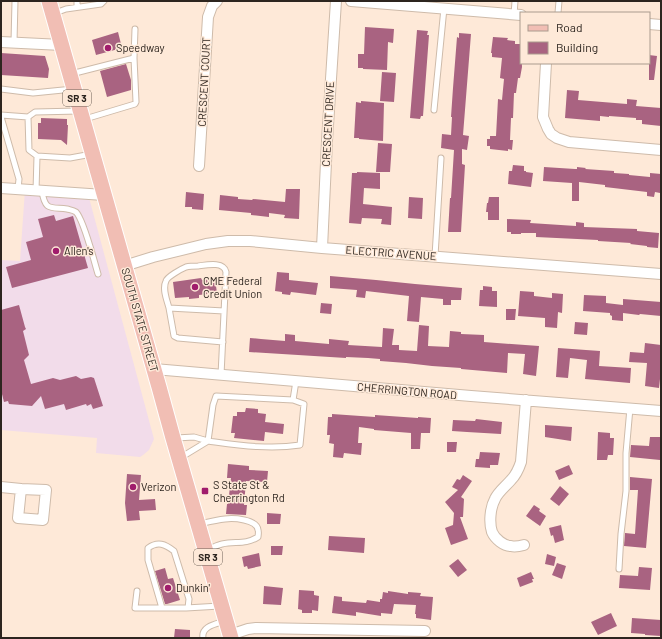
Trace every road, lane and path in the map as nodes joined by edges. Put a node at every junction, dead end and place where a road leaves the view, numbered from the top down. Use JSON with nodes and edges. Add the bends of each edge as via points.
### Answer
{"nodes":[{"id":1,"x":14,"y":1,"type":"edge"},
{"id":2,"x":77,"y":1,"type":"edge"},
{"id":3,"x":104,"y":1,"type":"edge"},
{"id":4,"x":218,"y":1,"type":"edge"},
{"id":5,"x":336,"y":1,"type":"edge"},
{"id":6,"x":351,"y":1,"type":"edge"},
{"id":7,"x":516,"y":1,"type":"edge"},
{"id":8,"x":559,"y":1,"type":"edge"},
{"id":9,"x":50,"y":7,"type":"edge"},
{"id":10,"x":77,"y":8,"type":"junction"},
{"id":11,"x":444,"y":8,"type":"junction"},
{"id":12,"x":558,"y":12,"type":"edge"},
{"id":13,"x":518,"y":15,"type":"edge"},
{"id":14,"x":650,"y":24,"type":"edge"},
{"id":15,"x":661,"y":25,"type":"edge"},
{"id":16,"x":135,"y":29,"type":"dead end"},
{"id":17,"x":1,"y":42,"type":"edge"},
{"id":18,"x":14,"y":42,"type":"junction"},
{"id":19,"x":62,"y":45,"type":"junction"},
{"id":20,"x":134,"y":58,"type":"junction"},
{"id":21,"x":546,"y":64,"type":"edge"},
{"id":22,"x":70,"y":74,"type":"junction"},
{"id":23,"x":1,"y":89,"type":"edge"},
{"id":24,"x":74,"y":89,"type":"junction"},
{"id":25,"x":434,"y":110,"type":"dead end"},
{"id":26,"x":82,"y":115,"type":"junction"},
{"id":27,"x":1,"y":116,"type":"edge"},
{"id":28,"x":28,"y":117,"type":"junction"},
{"id":29,"x":661,"y":150,"type":"edge"},
{"id":30,"x":93,"y":154,"type":"junction"},
{"id":31,"x":37,"y":156,"type":"junction"},
{"id":32,"x":441,"y":158,"type":"dead end"},
{"id":33,"x":199,"y":166,"type":"dead end"},
{"id":34,"x":1,"y":188,"type":"edge"},
{"id":35,"x":18,"y":189,"type":"junction"},
{"id":36,"x":39,"y":191,"type":"junction"},
{"id":37,"x":104,"y":195,"type":"junction"},
{"id":38,"x":322,"y":248,"type":"junction"},
{"id":39,"x":435,"y":256,"type":"junction"},
{"id":40,"x":124,"y":266,"type":"junction"},
{"id":41,"x":98,"y":274,"type":"dead end"},
{"id":42,"x":661,"y":274,"type":"edge"},
{"id":43,"x":169,"y":308,"type":"junction"},
{"id":44,"x":224,"y":311,"type":"junction"},
{"id":45,"x":223,"y":342,"type":"junction"},
{"id":46,"x":154,"y":369,"type":"junction"},
{"id":47,"x":221,"y":375,"type":"junction"},
{"id":48,"x":296,"y":381,"type":"junction"},
{"id":49,"x":293,"y":400,"type":"junction"},
{"id":50,"x":526,"y":400,"type":"junction"},
{"id":51,"x":630,"y":408,"type":"junction"},
{"id":52,"x":661,"y":411,"type":"edge"},
{"id":53,"x":173,"y":438,"type":"junction"},
{"id":54,"x":208,"y":441,"type":"junction"},
{"id":55,"x":179,"y":458,"type":"junction"},
{"id":56,"x":1,"y":487,"type":"edge"},
{"id":57,"x":21,"y":489,"type":"dead end"},
{"id":58,"x":198,"y":524,"type":"junction"},
{"id":59,"x":524,"y":545,"type":"dead end"},
{"id":60,"x":206,"y":550,"type":"junction"},
{"id":61,"x":619,"y":569,"type":"dead end"},
{"id":62,"x":136,"y":591,"type":"dead end"},
{"id":63,"x":221,"y":606,"type":"junction"},
{"id":64,"x":162,"y":608,"type":"junction"},
{"id":65,"x":188,"y":608,"type":"junction"},
{"id":66,"x":229,"y":631,"type":"edge"},
{"id":67,"x":425,"y":631,"type":"dead end"},
{"id":68,"x":203,"y":638,"type":"edge"}],
"edges":[{"from":1,"to":18,"type":"lane"},
{"from":2,"to":10,"type":"lane"},
{"from":3,"to":10,"type":"lane","via":[[101,4]]},
{"from":4,"to":33,"type":"street","name":"CRESCENT COURT","via":[[212,6],[208,17]]},
{"from":5,"to":38,"type":"street","name":"CRESCENT DRIVE"},
{"from":6,"to":11,"type":"street"},
{"from":7,"to":13,"type":"lane"},
{"from":8,"to":12,"type":"lane"},
{"from":9,"to":10,"type":"lane"},
{"from":9,"to":19,"type":"main road","name":"SOUTH STATE STREET","number":"SR 3"},
{"from":11,"to":13,"type":"street"},
{"from":11,"to":25,"type":"lane"},
{"from":14,"to":15,"type":"street"},
{"from":16,"to":20,"type":"lane"},
{"from":17,"to":18,"type":"street"},
{"from":18,"to":19,"type":"street"},
{"from":19,"to":22,"type":"main road","name":"SOUTH STATE STREET","number":"SR 3"},
{"from":20,"to":22,"type":"lane"},
{"from":20,"to":26,"type":"lane","via":[[135,104]]},
{"from":21,"to":29,"type":"street","via":[[544,117],[548,129],[557,138],[569,142]]},
{"from":22,"to":24,"type":"main road","name":"SOUTH STATE STREET","number":"SR 3"},
{"from":23,"to":24,"type":"lane","via":[[34,93]]},
{"from":24,"to":26,"type":"main road","name":"SOUTH STATE STREET","number":"SR 3"},
{"from":26,"to":28,"type":"lane","via":[[35,112]]},
{"from":26,"to":30,"type":"main road","name":"SOUTH STATE STREET","number":"SR 3"},
{"from":27,"to":28,"type":"lane"},
{"from":27,"to":35,"type":"lane","via":[[18,178]]},
{"from":28,"to":31,"type":"lane","via":[[29,150]]},
{"from":30,"to":31,"type":"lane","via":[[70,158]]},
{"from":30,"to":37,"type":"main road","name":"SOUTH STATE STREET","number":"SR 3"},
{"from":31,"to":36,"type":"lane"},
{"from":32,"to":39,"type":"lane"},
{"from":34,"to":35,"type":"street"},
{"from":35,"to":36,"type":"street"},
{"from":36,"to":37,"type":"street"},
{"from":36,"to":41,"type":"lane","via":[[45,204],[52,208],[72,210],[79,216]]},
{"from":37,"to":40,"type":"main road","name":"SOUTH STATE STREET","number":"SR 3"},
{"from":38,"to":39,"type":"street","name":"ELECTRIC AVENUE"},
{"from":38,"to":40,"type":"street","name":"ELECTRIC AVENUE","via":[[228,241],[206,244]]},
{"from":39,"to":42,"type":"street","name":"ELECTRIC AVENUE"},
{"from":40,"to":46,"type":"main road","name":"SOUTH STATE STREET","number":"SR 3"},
{"from":43,"to":44,"type":"lane"},
{"from":43,"to":44,"type":"lane","via":[[164,290],[168,277],[186,267],[216,264],[225,268],[226,272]]},
{"from":43,"to":45,"type":"lane","via":[[174,336]]},
{"from":44,"to":45,"type":"lane"},
{"from":45,"to":47,"type":"lane"},
{"from":46,"to":47,"type":"street","name":"CHERRINGTON ROAD"},
{"from":46,"to":53,"type":"main road","name":"SOUTH STATE STREET","number":"SR 3"},
{"from":47,"to":48,"type":"street","name":"CHERRINGTON ROAD"},
{"from":48,"to":49,"type":"lane"},
{"from":48,"to":50,"type":"street","name":"CHERRINGTON ROAD"},
{"from":49,"to":54,"type":"lane","via":[[216,396]]},
{"from":49,"to":54,"type":"lane","via":[[304,404],[300,445],[252,446]]},
{"from":50,"to":51,"type":"street","name":"CHERRINGTON ROAD"},
{"from":50,"to":59,"type":"street","via":[[519,469],[495,498],[491,509],[492,532],[495,537],[511,546]]},
{"from":51,"to":52,"type":"street","name":"CHERRINGTON ROAD"},
{"from":51,"to":61,"type":"lane"},
{"from":53,"to":54,"type":"lane","via":[[194,437]]},
{"from":53,"to":55,"type":"main road","name":"SOUTH STATE STREET","number":"SR 3"},
{"from":54,"to":55,"type":"lane"},
{"from":55,"to":58,"type":"main road","name":"SOUTH STATE STREET","number":"SR 3"},
{"from":56,"to":57,"type":"street"},
{"from":58,"to":60,"type":"main road","name":"SOUTH STATE STREET","number":"SR 3"},
{"from":58,"to":60,"type":"lane","via":[[225,519],[243,520],[251,522],[258,531],[258,537],[251,541],[222,544]]},
{"from":60,"to":63,"type":"main road","name":"SOUTH STATE STREET","number":"SR 3"},
{"from":62,"to":64,"type":"lane","via":[[135,608]]},
{"from":63,"to":65,"type":"lane"},
{"from":63,"to":66,"type":"main road","name":"SOUTH STATE STREET","number":"SR 3"},
{"from":64,"to":65,"type":"lane"},
{"from":64,"to":65,"type":"lane","via":[[148,560],[148,548],[153,544],[163,544],[174,551],[189,599]]},
{"from":66,"to":67,"type":"street","via":[[256,628]]},
{"from":66,"to":68,"type":"lane","via":[[207,628],[204,630]]}]}
